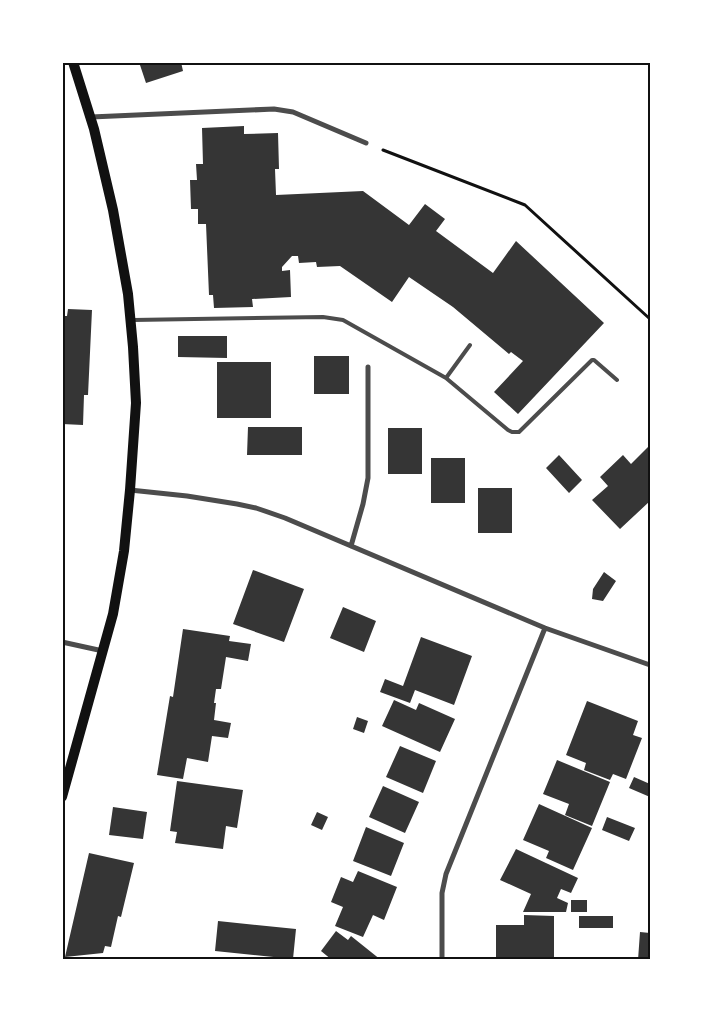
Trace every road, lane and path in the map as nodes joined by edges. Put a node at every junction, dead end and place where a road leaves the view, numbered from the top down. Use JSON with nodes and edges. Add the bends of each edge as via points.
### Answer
{"nodes":[{"id":1,"x":73,"y":62,"type":"edge"},
{"id":2,"x":90,"y":117,"type":"junction"},
{"id":3,"x":366,"y":144,"type":"joint"},
{"id":4,"x":650,"y":319,"type":"edge"},
{"id":5,"x":130,"y":320,"type":"junction"},
{"id":6,"x":470,"y":346,"type":"dead end"},
{"id":7,"x":368,"y":367,"type":"dead end"},
{"id":8,"x":446,"y":378,"type":"junction"},
{"id":9,"x":617,"y":380,"type":"dead end"},
{"id":10,"x":130,"y":490,"type":"junction"},
{"id":11,"x":351,"y":546,"type":"junction"},
{"id":12,"x":545,"y":628,"type":"junction"},
{"id":13,"x":62,"y":642,"type":"edge"},
{"id":14,"x":103,"y":651,"type":"junction"},
{"id":15,"x":650,"y":665,"type":"edge"},
{"id":16,"x":62,"y":797,"type":"edge"},
{"id":17,"x":442,"y":960,"type":"edge"}],
"edges":[{"from":1,"to":2,"type":"main road"},
{"from":2,"to":3,"type":"street","via":[[274,109],[293,112]]},
{"from":2,"to":5,"type":"main road","via":[[110,197]]},
{"from":3,"to":4,"type":"path","via":[[525,205]]},
{"from":5,"to":8,"type":"lane","via":[[335,318],[344,320]]},
{"from":5,"to":10,"type":"main road","via":[[136,403]]},
{"from":6,"to":8,"type":"lane"},
{"from":7,"to":11,"type":"street","via":[[368,478]]},
{"from":8,"to":9,"type":"lane","via":[[514,432],[519,432],[592,360]]},
{"from":10,"to":11,"type":"street","via":[[256,508]]},
{"from":10,"to":14,"type":"main road","via":[[121,569]]},
{"from":11,"to":12,"type":"street"},
{"from":12,"to":15,"type":"street"},
{"from":12,"to":17,"type":"street","via":[[446,874],[442,892]]},
{"from":13,"to":14,"type":"street"},
{"from":14,"to":16,"type":"main road"}]}
